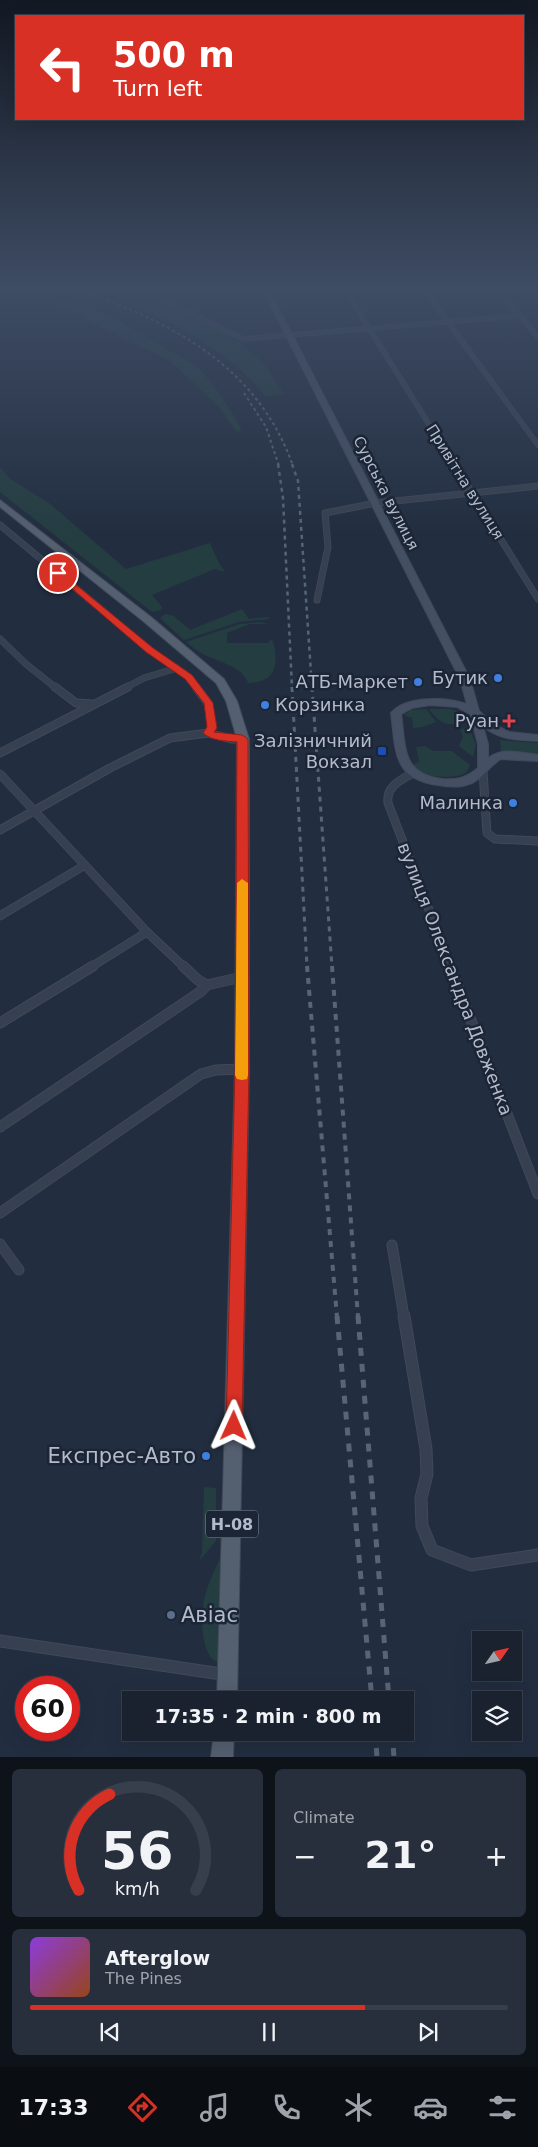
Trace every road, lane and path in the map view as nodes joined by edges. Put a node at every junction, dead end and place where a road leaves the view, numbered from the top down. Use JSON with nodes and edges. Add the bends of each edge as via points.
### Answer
{"nodes":[{"id":1,"x":308,"y":370,"type":"edge"},
{"id":2,"x":396,"y":370,"type":"edge"},
{"id":3,"x":483,"y":370,"type":"edge"},
{"id":4,"x":538,"y":445,"type":"edge"},
{"id":5,"x":538,"y":486,"type":"edge"},
{"id":6,"x":471,"y":492,"type":"junction"},
{"id":7,"x":0,"y":503,"type":"edge"},
{"id":8,"x":376,"y":503,"type":"junction"},
{"id":9,"x":0,"y":525,"type":"edge"},
{"id":10,"x":538,"y":599,"type":"edge"},
{"id":11,"x":317,"y":600,"type":"dead end"},
{"id":12,"x":0,"y":639,"type":"edge"},
{"id":13,"x":177,"y":668,"type":"junction"},
{"id":14,"x":76,"y":703,"type":"junction"},
{"id":15,"x":93,"y":704,"type":"junction"},
{"id":16,"x":75,"y":713,"type":"junction"},
{"id":17,"x":475,"y":713,"type":"junction"},
{"id":18,"x":208,"y":733,"type":"junction"},
{"id":19,"x":538,"y":738,"type":"edge"},
{"id":20,"x":242,"y":739,"type":"junction"},
{"id":21,"x":484,"y":744,"type":"junction"},
{"id":22,"x":0,"y":753,"type":"edge"},
{"id":23,"x":500,"y":756,"type":"junction"},
{"id":24,"x":538,"y":758,"type":"edge"},
{"id":25,"x":483,"y":771,"type":"junction"},
{"id":26,"x":0,"y":774,"type":"edge"},
{"id":27,"x":411,"y":774,"type":"junction"},
{"id":28,"x":34,"y":811,"type":"junction"},
{"id":29,"x":0,"y":830,"type":"edge"},
{"id":30,"x":538,"y":841,"type":"edge"},
{"id":31,"x":85,"y":865,"type":"junction"},
{"id":32,"x":0,"y":916,"type":"edge"},
{"id":33,"x":147,"y":932,"type":"junction"},
{"id":34,"x":242,"y":977,"type":"junction"},
{"id":35,"x":208,"y":985,"type":"junction"},
{"id":36,"x":0,"y":1023,"type":"edge"},
{"id":37,"x":242,"y":1069,"type":"junction"},
{"id":38,"x":0,"y":1127,"type":"edge"},
{"id":39,"x":538,"y":1194,"type":"edge"},
{"id":40,"x":0,"y":1213,"type":"edge"},
{"id":41,"x":0,"y":1244,"type":"edge"},
{"id":42,"x":392,"y":1245,"type":"dead end"},
{"id":43,"x":19,"y":1270,"type":"dead end"},
{"id":44,"x":538,"y":1555,"type":"edge"},
{"id":45,"x":0,"y":1641,"type":"edge"},
{"id":46,"x":228,"y":1675,"type":"junction"},
{"id":47,"x":227,"y":1691,"type":"edge"},
{"id":48,"x":223,"y":1741,"type":"edge"},
{"id":49,"x":222,"y":1757,"type":"edge"}],
"edges":[{"from":1,"to":8,"type":"street","name":"Сурська вулиця"},
{"from":2,"to":6,"type":"street","name":"Привітна вулиця"},
{"from":3,"to":4,"type":"street"},
{"from":5,"to":6,"type":"street"},
{"from":6,"to":8,"type":"street"},
{"from":6,"to":10,"type":"street","name":"Привітна вулиця"},
{"from":7,"to":20,"type":"main road","number":"Н-08","via":[[220,681],[229,693]]},
{"from":8,"to":11,"type":"street","via":[[331,511],[324,516],[328,547]]},
{"from":8,"to":17,"type":"street","name":"Сурська вулиця","via":[[465,679]]},
{"from":9,"to":13,"type":"street","via":[[150,650]]},
{"from":12,"to":14,"type":"street"},
{"from":13,"to":15,"type":"street","via":[[144,678]]},
{"from":13,"to":18,"type":"street","via":[[200,689],[208,703],[212,728]]},
{"from":14,"to":15,"type":"street"},
{"from":14,"to":16,"type":"street"},
{"from":15,"to":16,"type":"street"},
{"from":16,"to":22,"type":"street"},
{"from":17,"to":19,"type":"street","via":[[498,733]]},
{"from":17,"to":21,"type":"street"},
{"from":17,"to":27,"type":"street","via":[[456,703],[411,704],[401,708],[396,713],[406,766]]},
{"from":18,"to":20,"type":"street"},
{"from":18,"to":28,"type":"street","via":[[170,738],[152,746]]},
{"from":20,"to":34,"type":"main road","number":"Н-08"},
{"from":21,"to":23,"type":"street","via":[[490,752]]},
{"from":21,"to":25,"type":"street"},
{"from":23,"to":24,"type":"street"},
{"from":23,"to":25,"type":"street"},
{"from":25,"to":27,"type":"street","via":[[468,781],[456,783],[427,782]]},
{"from":25,"to":30,"type":"street","via":[[487,833],[495,839]]},
{"from":26,"to":28,"type":"street"},
{"from":27,"to":39,"type":"street","name":"вулиця Олександра Довженка","via":[[389,789],[388,803]]},
{"from":28,"to":29,"type":"street"},
{"from":28,"to":31,"type":"street"},
{"from":31,"to":32,"type":"street"},
{"from":31,"to":33,"type":"street"},
{"from":33,"to":35,"type":"street","via":[[198,980]]},
{"from":33,"to":36,"type":"street"},
{"from":34,"to":35,"type":"street"},
{"from":34,"to":37,"type":"main road","number":"Н-08"},
{"from":35,"to":38,"type":"street"},
{"from":37,"to":40,"type":"street","via":[[200,1074]]},
{"from":37,"to":46,"type":"main road","number":"Н-08"},
{"from":41,"to":43,"type":"street"},
{"from":42,"to":44,"type":"street","via":[[426,1449],[426,1474],[420,1498],[422,1526],[432,1550],[472,1565]]},
{"from":45,"to":46,"type":"street"},
{"from":46,"to":47,"type":"main road","number":"Н-08"},
{"from":48,"to":49,"type":"main road"}]}
